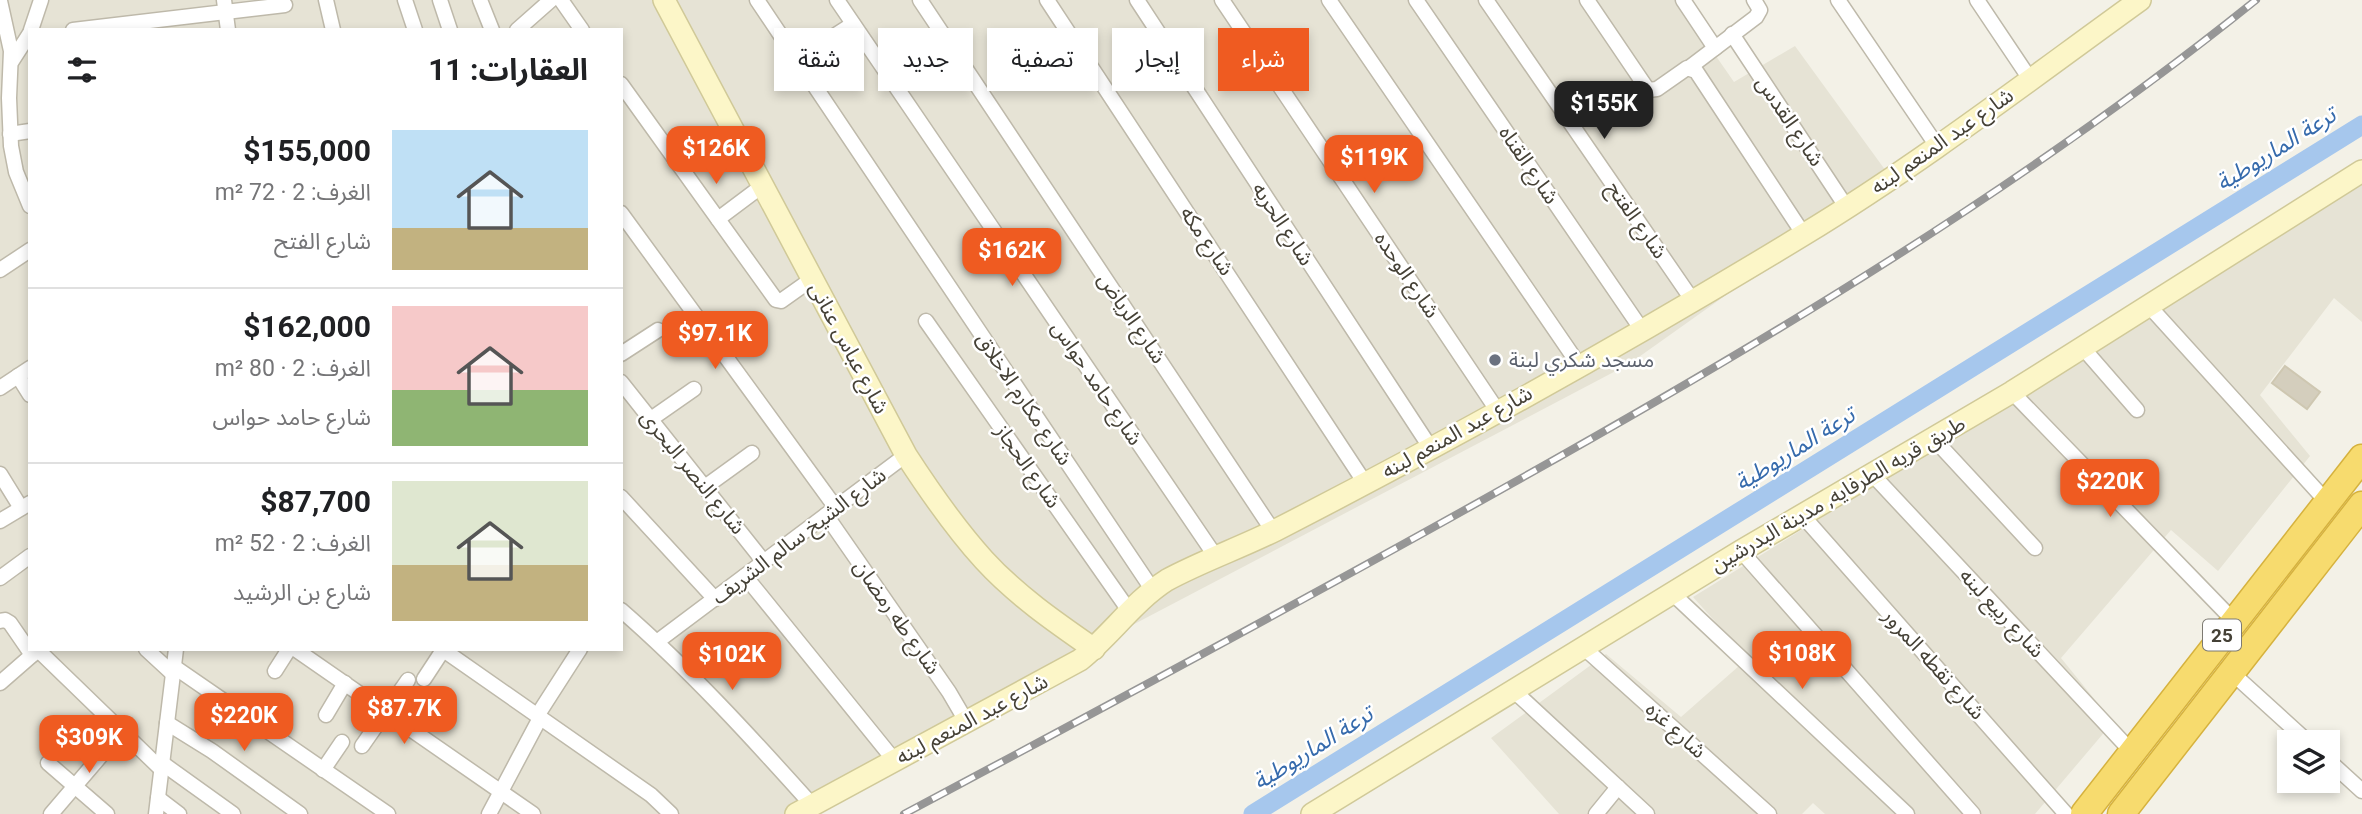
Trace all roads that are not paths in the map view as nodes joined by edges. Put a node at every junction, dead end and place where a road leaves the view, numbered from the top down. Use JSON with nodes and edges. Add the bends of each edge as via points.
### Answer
{"nodes":[{"id":1,"x":41,"y":0,"type":"edge"},
{"id":2,"x":326,"y":0,"type":"edge"},
{"id":3,"x":405,"y":0,"type":"edge"},
{"id":4,"x":440,"y":0,"type":"edge"},
{"id":5,"x":480,"y":0,"type":"edge"},
{"id":6,"x":551,"y":0,"type":"edge"},
{"id":7,"x":561,"y":0,"type":"edge"},
{"id":8,"x":664,"y":0,"type":"edge"},
{"id":9,"x":757,"y":0,"type":"edge"},
{"id":10,"x":837,"y":0,"type":"edge"},
{"id":11,"x":920,"y":0,"type":"edge"},
{"id":12,"x":1047,"y":0,"type":"edge"},
{"id":13,"x":1137,"y":0,"type":"edge"},
{"id":14,"x":1222,"y":0,"type":"edge"},
{"id":15,"x":1329,"y":0,"type":"edge"},
{"id":16,"x":1416,"y":0,"type":"edge"},
{"id":17,"x":1486,"y":0,"type":"edge"},
{"id":18,"x":1587,"y":0,"type":"edge"},
{"id":19,"x":1683,"y":0,"type":"edge"},
{"id":20,"x":1754,"y":0,"type":"edge"},
{"id":21,"x":1838,"y":0,"type":"edge"},
{"id":22,"x":1977,"y":0,"type":"edge"},
{"id":23,"x":2140,"y":0,"type":"edge"},
{"id":24,"x":0,"y":1,"type":"edge"},
{"id":25,"x":285,"y":5,"type":"dead end"},
{"id":26,"x":225,"y":6,"type":"edge"},
{"id":27,"x":853,"y":24,"type":"junction"},
{"id":28,"x":32,"y":28,"type":"edge"},
{"id":29,"x":86,"y":28,"type":"edge"},
{"id":30,"x":228,"y":28,"type":"edge"},
{"id":31,"x":333,"y":28,"type":"edge"},
{"id":32,"x":414,"y":28,"type":"edge"},
{"id":33,"x":449,"y":28,"type":"edge"},
{"id":34,"x":491,"y":28,"type":"edge"},
{"id":35,"x":519,"y":28,"type":"edge"},
{"id":36,"x":581,"y":28,"type":"edge"},
{"id":37,"x":776,"y":28,"type":"edge"},
{"id":38,"x":847,"y":28,"type":"edge"},
{"id":39,"x":1732,"y":34,"type":"junction"},
{"id":40,"x":28,"y":36,"type":"edge"},
{"id":41,"x":1715,"y":48,"type":"junction"},
{"id":42,"x":12,"y":61,"type":"junction"},
{"id":43,"x":1690,"y":67,"type":"junction"},
{"id":44,"x":2030,"y":79,"type":"junction"},
{"id":45,"x":623,"y":87,"type":"edge"},
{"id":46,"x":818,"y":91,"type":"edge"},
{"id":47,"x":4,"y":98,"type":"edge"},
{"id":48,"x":28,"y":132,"type":"edge"},
{"id":49,"x":7,"y":144,"type":"edge"},
{"id":50,"x":1937,"y":146,"type":"junction"},
{"id":51,"x":2362,"y":171,"type":"edge"},
{"id":52,"x":762,"y":186,"type":"junction"},
{"id":53,"x":28,"y":201,"type":"edge"},
{"id":54,"x":1847,"y":208,"type":"junction"},
{"id":55,"x":623,"y":216,"type":"edge"},
{"id":56,"x":718,"y":219,"type":"junction"},
{"id":57,"x":1804,"y":235,"type":"junction"},
{"id":58,"x":28,"y":251,"type":"edge"},
{"id":59,"x":0,"y":270,"type":"edge"},
{"id":60,"x":812,"y":279,"type":"junction"},
{"id":61,"x":1693,"y":301,"type":"junction"},
{"id":62,"x":2150,"y":307,"type":"junction"},
{"id":63,"x":926,"y":321,"type":"dead end"},
{"id":64,"x":658,"y":330,"type":"dead end"},
{"id":65,"x":1643,"y":330,"type":"junction"},
{"id":66,"x":2083,"y":348,"type":"junction"},
{"id":67,"x":623,"y":353,"type":"edge"},
{"id":68,"x":1579,"y":365,"type":"junction"},
{"id":69,"x":24,"y":372,"type":"edge"},
{"id":70,"x":623,"y":384,"type":"edge"},
{"id":71,"x":0,"y":388,"type":"edge"},
{"id":72,"x":694,"y":389,"type":"dead end"},
{"id":73,"x":2012,"y":392,"type":"junction"},
{"id":74,"x":1497,"y":410,"type":"junction"},
{"id":75,"x":2137,"y":410,"type":"dead end"},
{"id":76,"x":651,"y":419,"type":"junction"},
{"id":77,"x":1933,"y":438,"type":"junction"},
{"id":78,"x":1430,"y":447,"type":"junction"},
{"id":79,"x":752,"y":453,"type":"dead end"},
{"id":80,"x":906,"y":455,"type":"junction"},
{"id":81,"x":2362,"y":458,"type":"edge"},
{"id":82,"x":0,"y":474,"type":"edge"},
{"id":83,"x":1872,"y":474,"type":"junction"},
{"id":84,"x":1365,"y":483,"type":"junction"},
{"id":85,"x":705,"y":487,"type":"junction"},
{"id":86,"x":623,"y":499,"type":"edge"},
{"id":87,"x":2328,"y":502,"type":"junction"},
{"id":88,"x":2362,"y":505,"type":"edge"},
{"id":89,"x":25,"y":506,"type":"edge"},
{"id":90,"x":831,"y":512,"type":"junction"},
{"id":91,"x":1802,"y":515,"type":"junction"},
{"id":92,"x":0,"y":521,"type":"edge"},
{"id":93,"x":1273,"y":531,"type":"junction"},
{"id":94,"x":2035,"y":548,"type":"dead end"},
{"id":95,"x":1741,"y":551,"type":"junction"},
{"id":96,"x":28,"y":557,"type":"edge"},
{"id":97,"x":1216,"y":557,"type":"junction"},
{"id":98,"x":764,"y":562,"type":"junction"},
{"id":99,"x":745,"y":576,"type":"junction"},
{"id":100,"x":0,"y":578,"type":"edge"},
{"id":101,"x":1152,"y":589,"type":"junction"},
{"id":102,"x":1672,"y":593,"type":"junction"},
{"id":103,"x":715,"y":599,"type":"junction"},
{"id":104,"x":623,"y":612,"type":"edge"},
{"id":105,"x":1130,"y":612,"type":"junction"},
{"id":106,"x":2233,"y":620,"type":"junction"},
{"id":107,"x":0,"y":621,"type":"edge"},
{"id":108,"x":658,"y":641,"type":"junction"},
{"id":109,"x":28,"y":642,"type":"edge"},
{"id":110,"x":1583,"y":647,"type":"junction"},
{"id":111,"x":1094,"y":649,"type":"junction"},
{"id":112,"x":36,"y":651,"type":"edge"},
{"id":113,"x":149,"y":651,"type":"edge"},
{"id":114,"x":176,"y":651,"type":"edge"},
{"id":115,"x":288,"y":651,"type":"edge"},
{"id":116,"x":298,"y":651,"type":"edge"},
{"id":117,"x":442,"y":651,"type":"edge"},
{"id":118,"x":444,"y":651,"type":"edge"},
{"id":119,"x":579,"y":651,"type":"edge"},
{"id":120,"x":173,"y":669,"type":"junction"},
{"id":121,"x":275,"y":671,"type":"dead end"},
{"id":122,"x":2231,"y":672,"type":"junction"},
{"id":123,"x":424,"y":679,"type":"dead end"},
{"id":124,"x":408,"y":680,"type":"dead end"},
{"id":125,"x":0,"y":683,"type":"edge"},
{"id":126,"x":345,"y":684,"type":"junction"},
{"id":127,"x":1513,"y":690,"type":"junction"},
{"id":128,"x":386,"y":712,"type":"junction"},
{"id":129,"x":326,"y":715,"type":"dead end"},
{"id":130,"x":539,"y":717,"type":"junction"},
{"id":131,"x":966,"y":721,"type":"junction"},
{"id":132,"x":167,"y":723,"type":"junction"},
{"id":133,"x":2295,"y":730,"type":"edge"},
{"id":134,"x":122,"y":731,"type":"junction"},
{"id":135,"x":342,"y":742,"type":"dead end"},
{"id":136,"x":362,"y":746,"type":"dead end"},
{"id":137,"x":2132,"y":752,"type":"junction"},
{"id":138,"x":894,"y":760,"type":"junction"},
{"id":139,"x":48,"y":763,"type":"dead end"},
{"id":140,"x":161,"y":766,"type":"junction"},
{"id":141,"x":323,"y":770,"type":"junction"},
{"id":142,"x":2340,"y":771,"type":"edge"},
{"id":143,"x":75,"y":786,"type":"junction"},
{"id":144,"x":1618,"y":787,"type":"junction"},
{"id":145,"x":2362,"y":791,"type":"edge"},
{"id":146,"x":501,"y":792,"type":"junction"},
{"id":147,"x":158,"y":798,"type":"junction"},
{"id":148,"x":804,"y":809,"type":"edge"},
{"id":149,"x":51,"y":814,"type":"edge"},
{"id":150,"x":107,"y":814,"type":"edge"},
{"id":151,"x":156,"y":814,"type":"edge"},
{"id":152,"x":179,"y":814,"type":"edge"},
{"id":153,"x":233,"y":814,"type":"edge"},
{"id":154,"x":300,"y":814,"type":"edge"},
{"id":155,"x":388,"y":814,"type":"edge"},
{"id":156,"x":489,"y":814,"type":"edge"},
{"id":157,"x":533,"y":814,"type":"edge"},
{"id":158,"x":671,"y":814,"type":"edge"},
{"id":159,"x":1312,"y":814,"type":"edge"},
{"id":160,"x":1596,"y":814,"type":"edge"},
{"id":161,"x":1647,"y":814,"type":"edge"},
{"id":162,"x":1769,"y":814,"type":"edge"},
{"id":163,"x":1907,"y":814,"type":"edge"},
{"id":164,"x":1973,"y":814,"type":"edge"},
{"id":165,"x":2066,"y":814,"type":"edge"},
{"id":166,"x":2084,"y":814,"type":"edge"},
{"id":167,"x":2121,"y":814,"type":"edge"}],
"edges":[{"from":1,"to":28,"type":"street"},
{"from":2,"to":31,"type":"street"},
{"from":3,"to":32,"type":"street"},
{"from":4,"to":33,"type":"street"},
{"from":5,"to":34,"type":"street"},
{"from":6,"to":35,"type":"street"},
{"from":7,"to":36,"type":"street"},
{"from":8,"to":52,"type":"main road","name":"شارع عباس عنانى"},
{"from":9,"to":37,"type":"street","name":"شارع مكارم الاخلاق"},
{"from":10,"to":27,"type":"street","name":"شارع حامد حواس"},
{"from":11,"to":93,"type":"street","name":"شارع الرياض"},
{"from":12,"to":84,"type":"street","name":"شارع مكه"},
{"from":13,"to":78,"type":"street","name":"شارع الحريه"},
{"from":14,"to":74,"type":"street","name":"شارع الوحده"},
{"from":15,"to":68,"type":"street"},
{"from":16,"to":65,"type":"street","name":"شارع القناه"},
{"from":17,"to":61,"type":"street","name":"شارع الفتح"},
{"from":18,"to":43,"type":"street","via":[[1648,90]]},
{"from":19,"to":41,"type":"street"},
{"from":20,"to":39,"type":"street","via":[[1759,14]]},
{"from":21,"to":50,"type":"street"},
{"from":22,"to":44,"type":"street"},
{"from":23,"to":44,"type":"main road","name":"شارع عبد المنعم لبنه"},
{"from":24,"to":42,"type":"street"},
{"from":25,"to":26,"type":"street"},
{"from":26,"to":29,"type":"street"},
{"from":26,"to":30,"type":"street"},
{"from":27,"to":38,"type":"street"},
{"from":27,"to":97,"type":"street","name":"شارع حامد حواس"},
{"from":39,"to":41,"type":"street"},
{"from":39,"to":54,"type":"street","name":"شارع القدس"},
{"from":40,"to":42,"type":"street"},
{"from":41,"to":43,"type":"street"},
{"from":42,"to":47,"type":"street"},
{"from":43,"to":57,"type":"street"},
{"from":44,"to":50,"type":"main road","name":"شارع عبد المنعم لبنه"},
{"from":45,"to":56,"type":"street"},
{"from":46,"to":101,"type":"street","name":"شارع مكارم الاخلاق"},
{"from":47,"to":49,"type":"street"},
{"from":48,"to":49,"type":"street"},
{"from":49,"to":53,"type":"street"},
{"from":50,"to":54,"type":"main road","name":"شارع عبد المنعم لبنه"},
{"from":51,"to":62,"type":"main road","name":"طريق قريه الطرفايه, مدينة البدرشين"},
{"from":52,"to":56,"type":"street"},
{"from":52,"to":60,"type":"main road","name":"شارع عباس عنانى"},
{"from":54,"to":57,"type":"main road","name":"شارع عبد المنعم لبنه"},
{"from":55,"to":90,"type":"street","name":"شارع طه رمضان"},
{"from":56,"to":60,"type":"street","via":[[777,301]]},
{"from":57,"to":61,"type":"main road","name":"شارع عبد المنعم لبنه"},
{"from":58,"to":59,"type":"street"},
{"from":60,"to":80,"type":"main road","name":"شارع عباس عنانى"},
{"from":61,"to":65,"type":"main road","name":"شارع عبد المنعم لبنه"},
{"from":62,"to":66,"type":"main road","name":"طريق قريه الطرفايه, مدينة البدرشين"},
{"from":62,"to":87,"type":"street"},
{"from":63,"to":105,"type":"street","name":"شارع الحجاز"},
{"from":64,"to":67,"type":"street"},
{"from":65,"to":68,"type":"main road","name":"شارع عبد المنعم لبنه"},
{"from":66,"to":73,"type":"main road","name":"طريق قريه الطرفايه, مدينة البدرشين"},
{"from":66,"to":75,"type":"street"},
{"from":68,"to":74,"type":"main road","name":"شارع عبد المنعم لبنه"},
{"from":69,"to":71,"type":"street"},
{"from":70,"to":76,"type":"street","name":"شارع النصر البحرى"},
{"from":72,"to":76,"type":"street"},
{"from":73,"to":77,"type":"main road","name":"طريق قريه الطرفايه, مدينة البدرشين"},
{"from":73,"to":106,"type":"street"},
{"from":74,"to":78,"type":"main road","name":"شارع عبد المنعم لبنه"},
{"from":76,"to":85,"type":"street","name":"شارع النصر البحرى"},
{"from":77,"to":83,"type":"main road","name":"طريق قريه الطرفايه, مدينة البدرشين"},
{"from":77,"to":94,"type":"street"},
{"from":78,"to":84,"type":"main road","name":"شارع عبد المنعم لبنه"},
{"from":79,"to":85,"type":"street"},
{"from":80,"to":90,"type":"street","name":"شارع الشيخ سالم الشريف"},
{"from":80,"to":111,"type":"main road","name":"شارع عباس عنانى","via":[[942,510],[985,562],[1035,607]]},
{"from":81,"to":87,"type":"highway","number":"25"},
{"from":82,"to":89,"type":"street"},
{"from":83,"to":91,"type":"main road","name":"طريق قريه الطرفايه, مدينة البدرشين"},
{"from":83,"to":137,"type":"street","name":"شارع ربيع لبنه"},
{"from":84,"to":93,"type":"main road","name":"شارع عبد المنعم لبنه"},
{"from":85,"to":98,"type":"street","name":"شارع النصر البحرى"},
{"from":86,"to":103,"type":"street"},
{"from":87,"to":106,"type":"highway","number":"25"},
{"from":88,"to":122,"type":"highway","number":"25"},
{"from":89,"to":92,"type":"street"},
{"from":90,"to":98,"type":"street","name":"شارع الشيخ سالم الشريف"},
{"from":90,"to":131,"type":"street","name":"شارع طه رمضان"},
{"from":91,"to":95,"type":"main road","name":"طريق قريه الطرفايه, مدينة البدرشين"},
{"from":91,"to":165,"type":"street","name":"شارع نقطه المرور"},
{"from":93,"to":97,"type":"main road","name":"شارع عبد المنعم لبنه"},
{"from":95,"to":102,"type":"main road","name":"طريق قريه الطرفايه, مدينة البدرشين"},
{"from":95,"to":164,"type":"street"},
{"from":96,"to":100,"type":"street"},
{"from":97,"to":101,"type":"main road","name":"شارع عبد المنعم لبنه"},
{"from":98,"to":99,"type":"street","name":"شارع الشيخ سالم الشريف"},
{"from":99,"to":103,"type":"street","name":"شارع الشيخ سالم الشريف"},
{"from":99,"to":138,"type":"street"},
{"from":101,"to":105,"type":"main road","name":"شارع عبد المنعم لبنه"},
{"from":102,"to":110,"type":"main road","name":"طريق قريه الطرفايه, مدينة البدرشين"},
{"from":102,"to":163,"type":"street"},
{"from":103,"to":108,"type":"street","name":"شارع الشيخ سالم الشريف"},
{"from":104,"to":108,"type":"street"},
{"from":105,"to":111,"type":"main road","name":"شارع عبد المنعم لبنه"},
{"from":106,"to":137,"type":"highway","number":"25"},
{"from":107,"to":109,"type":"street","via":[[10,623]]},
{"from":108,"to":148,"type":"street","via":[[737,722]]},
{"from":110,"to":127,"type":"main road","name":"طريق قريه الطرفايه, مدينة البدرشين"},
{"from":110,"to":162,"type":"street","name":"شارع غزه"},
{"from":111,"to":131,"type":"main road","name":"شارع عبد المنعم لبنه","via":[[1066,669]]},
{"from":112,"to":125,"type":"street"},
{"from":112,"to":134,"type":"street"},
{"from":113,"to":120,"type":"street"},
{"from":114,"to":120,"type":"street"},
{"from":115,"to":121,"type":"street"},
{"from":116,"to":126,"type":"street"},
{"from":117,"to":123,"type":"street"},
{"from":118,"to":130,"type":"street"},
{"from":119,"to":130,"type":"street"},
{"from":120,"to":132,"type":"street"},
{"from":120,"to":141,"type":"street"},
{"from":122,"to":133,"type":"street"},
{"from":122,"to":167,"type":"highway","number":"25"},
{"from":124,"to":128,"type":"street"},
{"from":126,"to":128,"type":"street"},
{"from":126,"to":129,"type":"street"},
{"from":127,"to":144,"type":"street"},
{"from":127,"to":159,"type":"main road","name":"طريق قريه الطرفايه, مدينة البدرشين"},
{"from":128,"to":136,"type":"street"},
{"from":128,"to":146,"type":"street"},
{"from":130,"to":146,"type":"street"},
{"from":130,"to":158,"type":"street"},
{"from":131,"to":138,"type":"main road","name":"شارع عبد المنعم لبنه"},
{"from":132,"to":140,"type":"street"},
{"from":132,"to":154,"type":"street"},
{"from":134,"to":140,"type":"street"},
{"from":134,"to":143,"type":"street"},
{"from":135,"to":141,"type":"street"},
{"from":137,"to":166,"type":"highway","number":"25"},
{"from":138,"to":148,"type":"main road","name":"شارع عبد المنعم لبنه"},
{"from":139,"to":143,"type":"street"},
{"from":140,"to":147,"type":"street"},
{"from":140,"to":153,"type":"street"},
{"from":141,"to":155,"type":"street"},
{"from":142,"to":145,"type":"street"},
{"from":143,"to":149,"type":"street"},
{"from":143,"to":150,"type":"street"},
{"from":144,"to":160,"type":"street"},
{"from":144,"to":161,"type":"street"},
{"from":146,"to":156,"type":"street"},
{"from":146,"to":157,"type":"street"},
{"from":147,"to":151,"type":"street"},
{"from":147,"to":152,"type":"street"}]}
